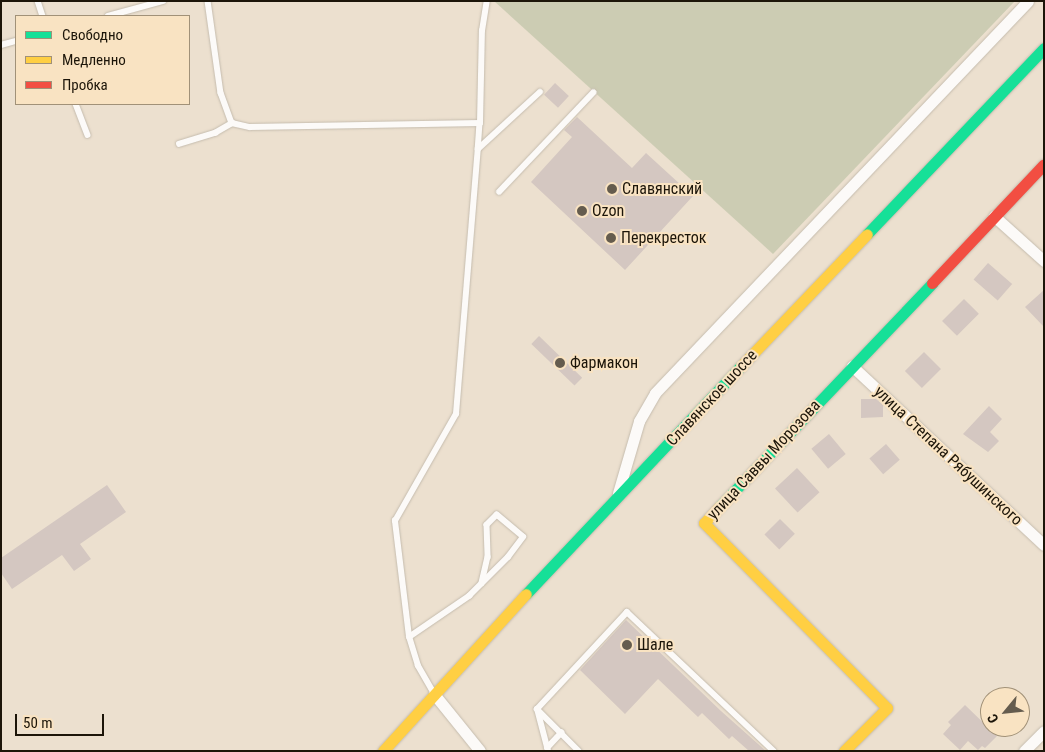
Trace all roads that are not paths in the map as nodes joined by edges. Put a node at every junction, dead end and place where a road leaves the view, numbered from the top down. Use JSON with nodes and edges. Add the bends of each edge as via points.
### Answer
{"nodes":[{"id":1,"x":38,"y":1,"type":"edge"},
{"id":2,"x":163,"y":1,"type":"edge"},
{"id":3,"x":208,"y":1,"type":"edge"},
{"id":4,"x":487,"y":1,"type":"edge"},
{"id":5,"x":1028,"y":1,"type":"edge"},
{"id":6,"x":43,"y":15,"type":"edge"},
{"id":7,"x":112,"y":15,"type":"edge"},
{"id":8,"x":15,"y":41,"type":"edge"},
{"id":9,"x":1,"y":45,"type":"edge"},
{"id":10,"x":1044,"y":48,"type":"edge"},
{"id":11,"x":540,"y":92,"type":"dead end"},
{"id":12,"x":593,"y":93,"type":"dead end"},
{"id":13,"x":76,"y":105,"type":"edge"},
{"id":14,"x":232,"y":123,"type":"junction"},
{"id":15,"x":480,"y":123,"type":"junction"},
{"id":16,"x":88,"y":134,"type":"dead end"},
{"id":17,"x":179,"y":144,"type":"dead end"},
{"id":18,"x":478,"y":149,"type":"junction"},
{"id":19,"x":1044,"y":164,"type":"edge"},
{"id":20,"x":499,"y":192,"type":"dead end"},
{"id":21,"x":994,"y":216,"type":"junction"},
{"id":22,"x":1044,"y":261,"type":"edge"},
{"id":23,"x":852,"y":366,"type":"junction"},
{"id":24,"x":617,"y":496,"type":"junction"},
{"id":25,"x":1044,"y":546,"type":"edge"},
{"id":26,"x":482,"y":583,"type":"junction"},
{"id":27,"x":409,"y":638,"type":"junction"},
{"id":28,"x":434,"y":694,"type":"junction"},
{"id":29,"x":537,"y":710,"type":"junction"},
{"id":30,"x":1044,"y":731,"type":"edge"},
{"id":31,"x":561,"y":733,"type":"junction"},
{"id":32,"x":548,"y":749,"type":"edge"},
{"id":33,"x":384,"y":751,"type":"edge"},
{"id":34,"x":480,"y":751,"type":"edge"},
{"id":35,"x":579,"y":751,"type":"edge"},
{"id":36,"x":774,"y":751,"type":"edge"},
{"id":37,"x":844,"y":751,"type":"edge"},
{"id":38,"x":1024,"y":751,"type":"edge"}],
"edges":[{"from":1,"to":6,"type":"lane"},
{"from":2,"to":7,"type":"lane"},
{"from":3,"to":14,"type":"lane","via":[[221,93]]},
{"from":4,"to":15,"type":"lane","via":[[482,31]]},
{"from":5,"to":24,"type":"street","via":[[655,392],[642,415]]},
{"from":8,"to":9,"type":"lane"},
{"from":10,"to":24,"type":"main road","name":"Славянское шоссе"},
{"from":11,"to":18,"type":"lane"},
{"from":12,"to":20,"type":"lane"},
{"from":13,"to":16,"type":"lane"},
{"from":14,"to":15,"type":"lane","via":[[250,127]]},
{"from":14,"to":17,"type":"lane","via":[[216,134]]},
{"from":15,"to":18,"type":"lane"},
{"from":18,"to":27,"type":"lane","via":[[456,414],[395,521]]},
{"from":19,"to":21,"type":"main road","name":"улица Саввы Морозова"},
{"from":21,"to":22,"type":"street"},
{"from":21,"to":23,"type":"main road","name":"улица Саввы Морозова"},
{"from":23,"to":25,"type":"street","name":"улица Степана Рябушинского"},
{"from":23,"to":37,"type":"main road","name":"улица Саввы Морозова","via":[[704,523],[887,708]]},
{"from":24,"to":28,"type":"main road","name":"Славянское шоссе"},
{"from":26,"to":26,"type":"lane","via":[[523,537],[497,515],[487,525],[488,558]]},
{"from":26,"to":27,"type":"lane","via":[[469,596]]},
{"from":27,"to":28,"type":"lane","via":[[418,666]]},
{"from":28,"to":33,"type":"main road","name":"Славянское шоссе"},
{"from":28,"to":34,"type":"street"},
{"from":29,"to":31,"type":"lane"},
{"from":29,"to":32,"type":"lane"},
{"from":29,"to":36,"type":"lane","via":[[627,612]]},
{"from":30,"to":38,"type":"street"},
{"from":31,"to":32,"type":"lane"},
{"from":31,"to":35,"type":"lane"}]}
